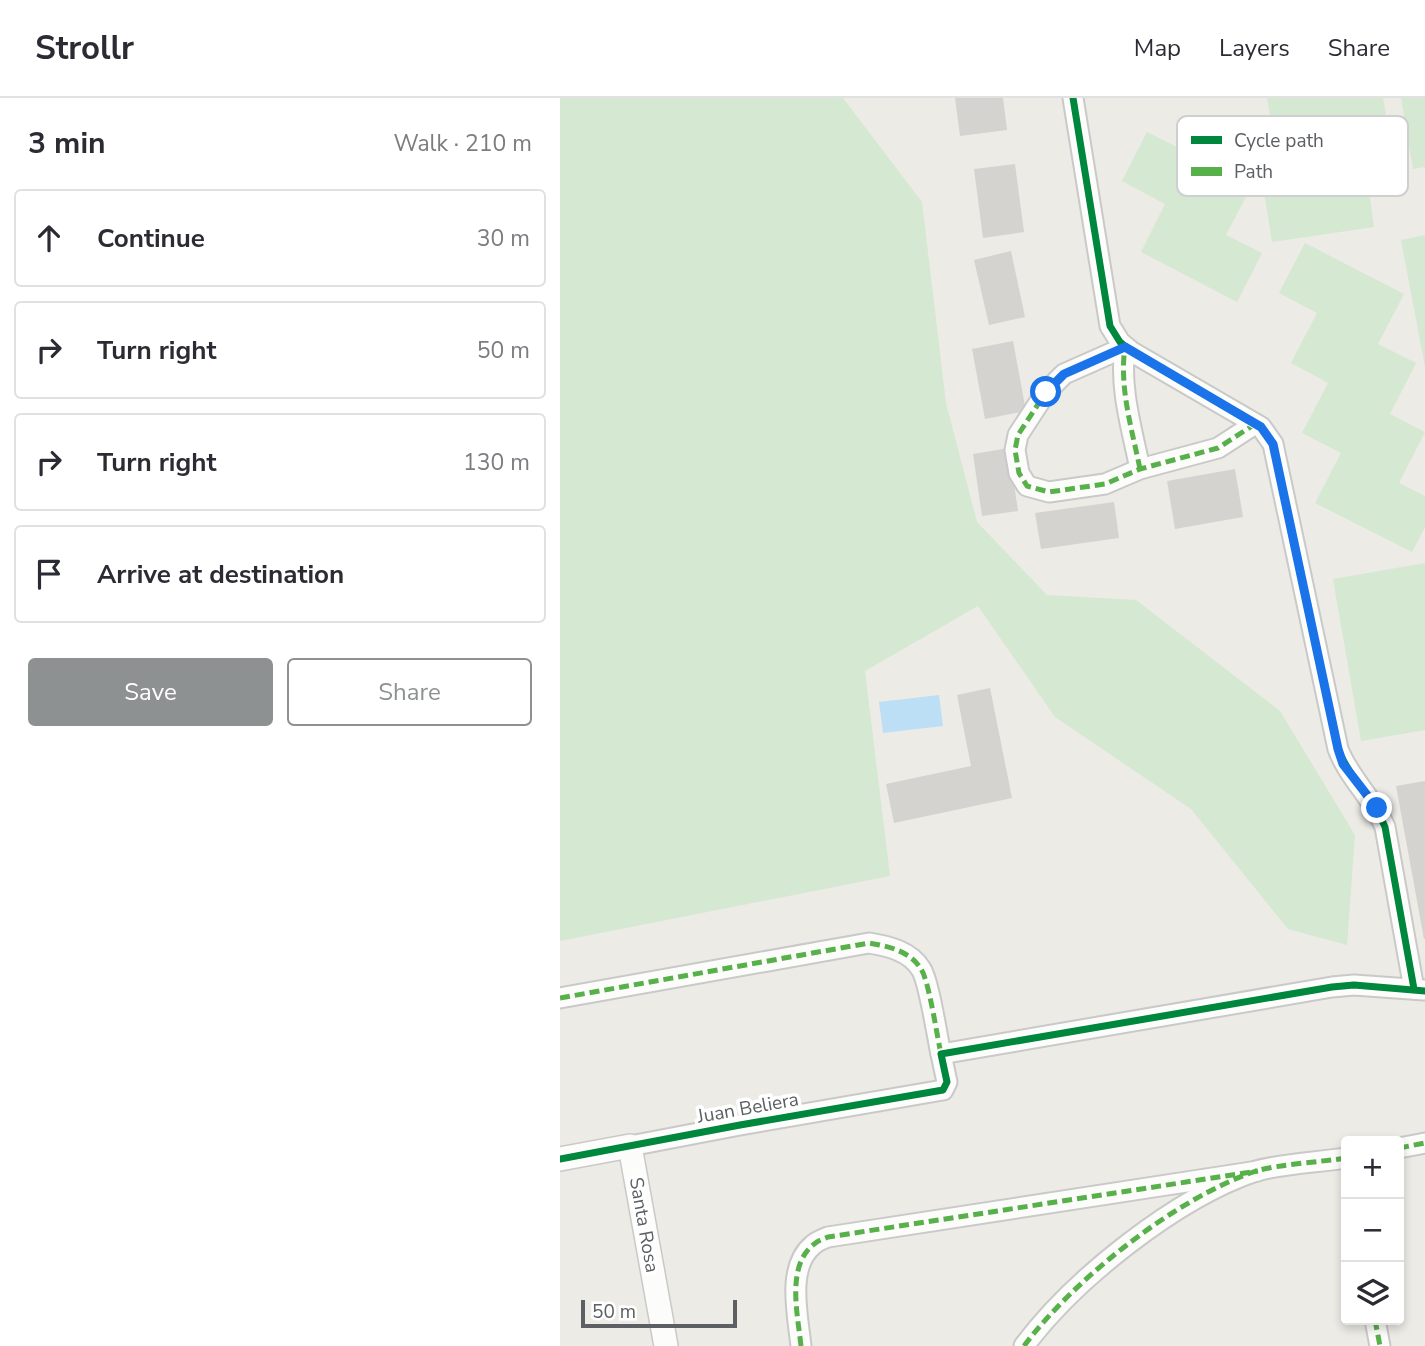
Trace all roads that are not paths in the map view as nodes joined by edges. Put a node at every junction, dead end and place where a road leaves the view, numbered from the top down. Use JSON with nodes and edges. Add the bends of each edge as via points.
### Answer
{"nodes":[{"id":1,"x":1073,"y":98,"type":"edge"},
{"id":2,"x":1125,"y":347,"type":"junction"},
{"id":3,"x":1255,"y":424,"type":"junction"},
{"id":4,"x":1140,"y":469,"type":"junction"},
{"id":5,"x":1420,"y":990,"type":"edge"},
{"id":6,"x":560,"y":998,"type":"edge"},
{"id":7,"x":941,"y":1054,"type":"junction"},
{"id":8,"x":1425,"y":1143,"type":"edge"},
{"id":9,"x":631,"y":1146,"type":"junction"},
{"id":10,"x":1404,"y":1147,"type":"edge"},
{"id":11,"x":560,"y":1159,"type":"edge"},
{"id":12,"x":1341,"y":1160,"type":"edge"},
{"id":13,"x":1258,"y":1171,"type":"junction"},
{"id":14,"x":1376,"y":1325,"type":"edge"},
{"id":15,"x":666,"y":1346,"type":"edge"},
{"id":16,"x":801,"y":1346,"type":"edge"},
{"id":17,"x":1024,"y":1346,"type":"edge"},
{"id":18,"x":1380,"y":1346,"type":"edge"}],
"edges":[{"from":1,"to":2,"type":"street","via":[[1110,326]]},
{"from":2,"to":3,"type":"street"},
{"from":2,"to":4,"type":"street","via":[[1124,387]]},
{"from":2,"to":4,"type":"street","via":[[1064,374],[1046,392],[1018,435],[1015,450],[1027,486],[1049,492],[1104,484]]},
{"from":3,"to":4,"type":"street","via":[[1218,448]]},
{"from":3,"to":5,"type":"street","via":[[1273,444],[1338,749],[1385,827]]},
{"from":5,"to":7,"type":"street","via":[[1332,987]]},
{"from":6,"to":7,"type":"street","via":[[869,943],[899,951],[922,970]]},
{"from":7,"to":9,"type":"street","name":"Juan Beliera","via":[[947,1082],[943,1090]]},
{"from":8,"to":10,"type":"street"},
{"from":9,"to":11,"type":"street","name":"Juan Beliera"},
{"from":9,"to":15,"type":"street","name":"Santa Rosa"},
{"from":12,"to":13,"type":"street"},
{"from":13,"to":16,"type":"street","via":[[828,1237],[812,1245],[798,1273]]},
{"from":13,"to":17,"type":"street","via":[[1206,1194],[1124,1247],[1074,1291]]},
{"from":14,"to":18,"type":"street"}]}
